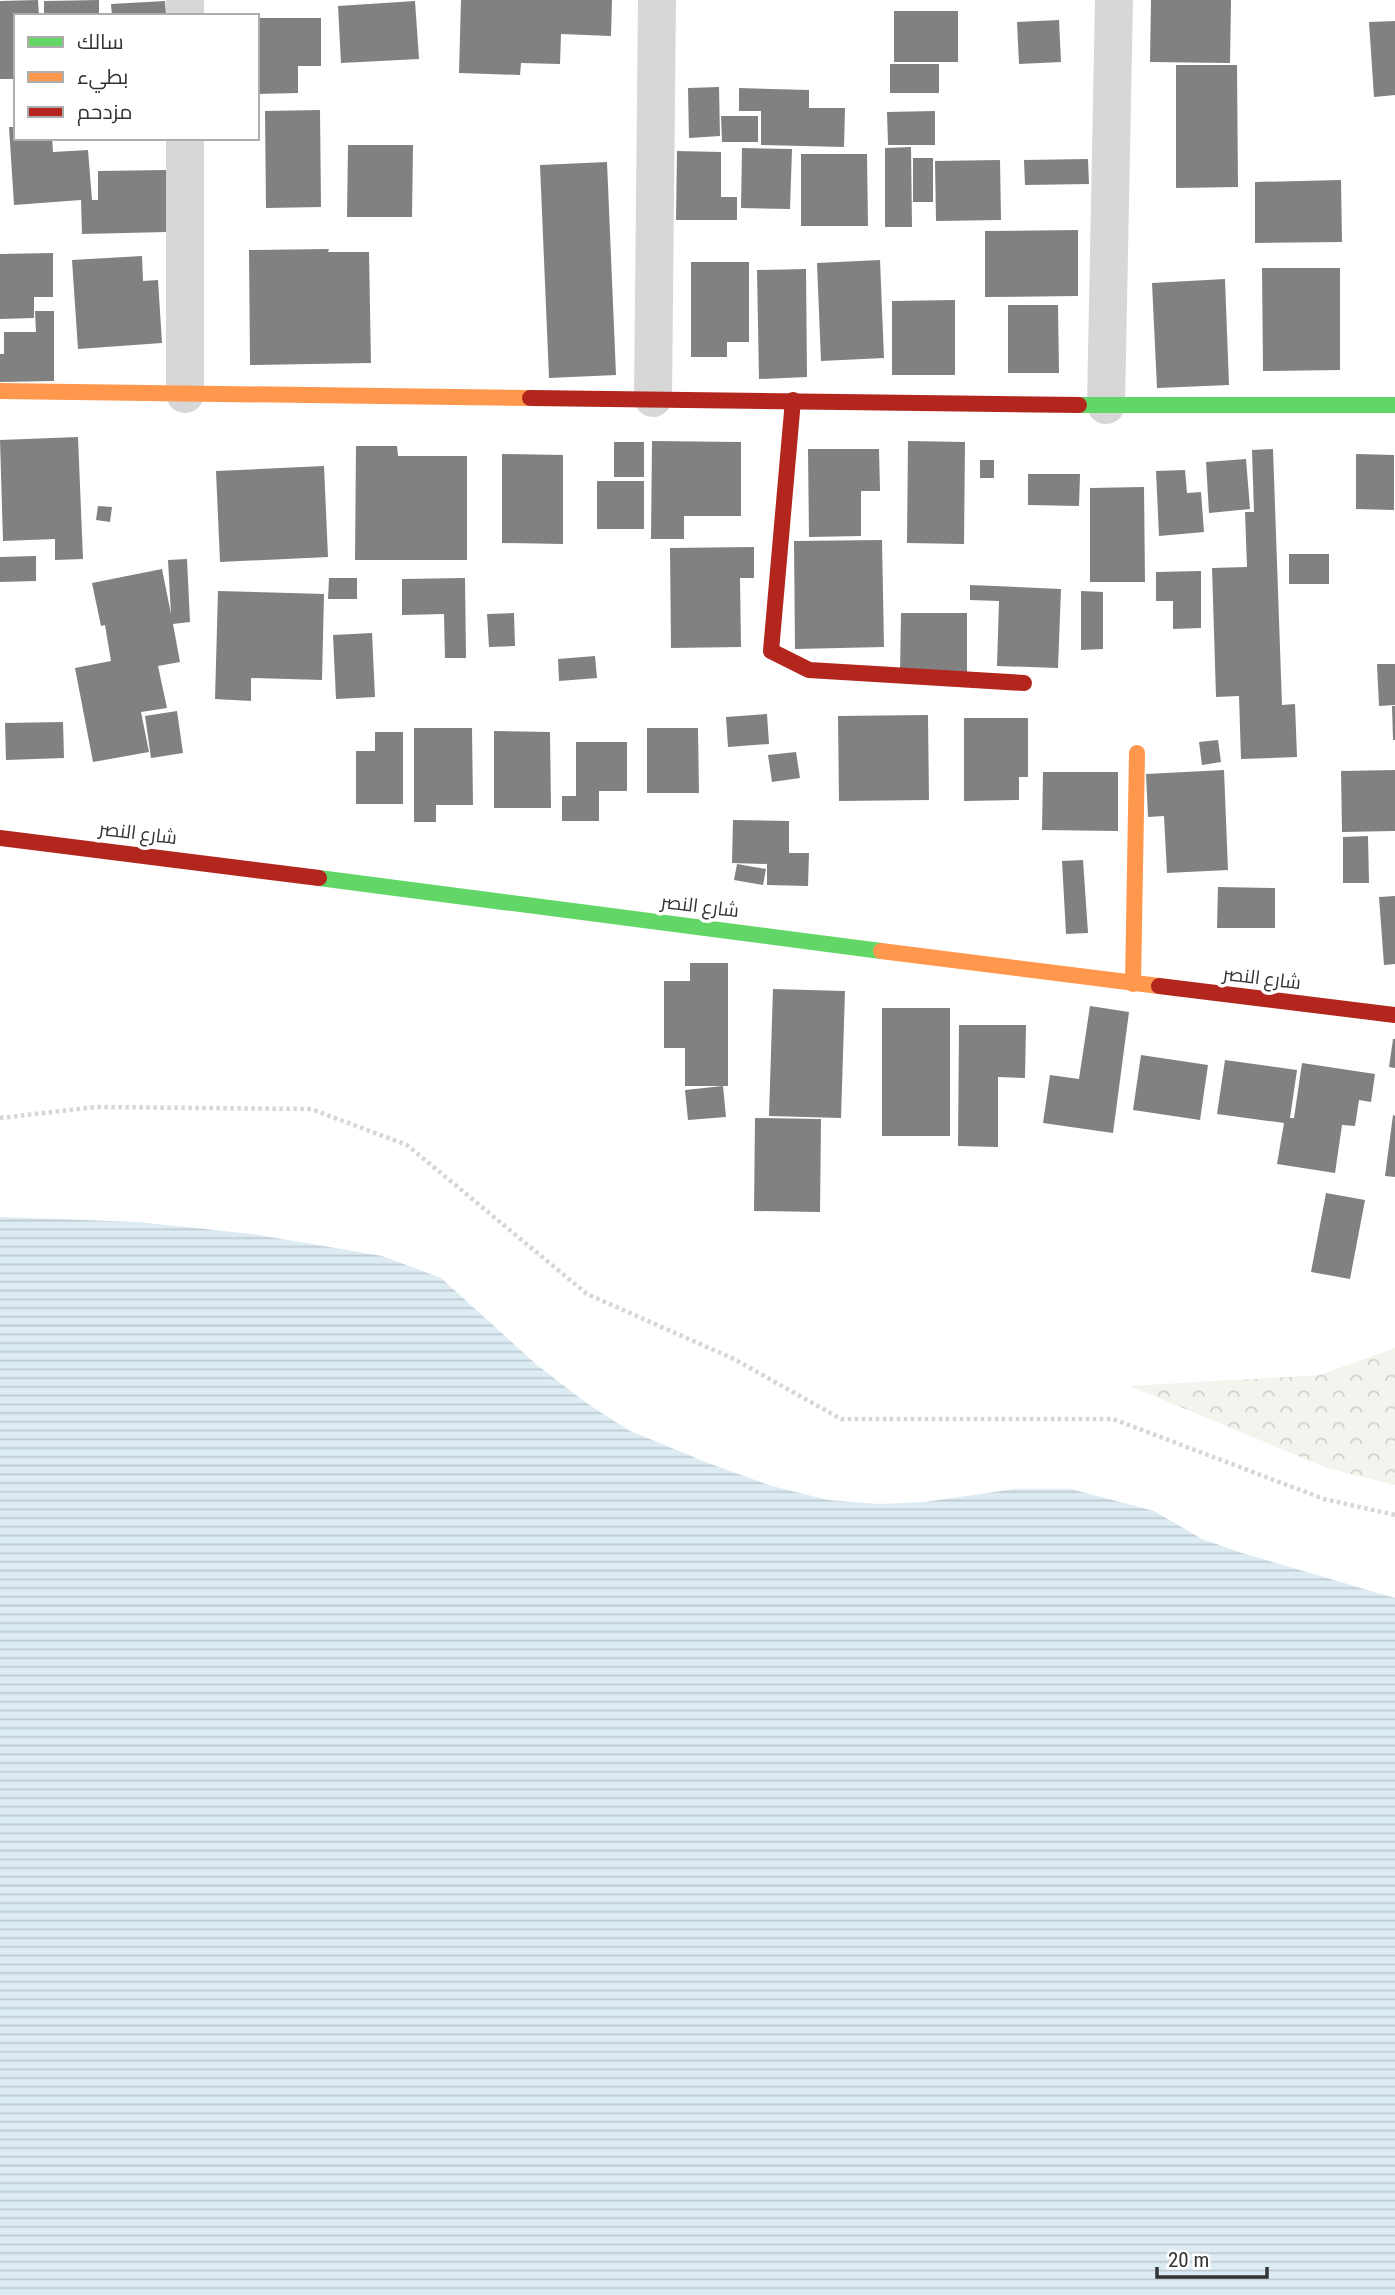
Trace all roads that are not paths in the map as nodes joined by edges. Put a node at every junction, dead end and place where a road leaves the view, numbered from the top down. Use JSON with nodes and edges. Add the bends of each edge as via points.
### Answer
{"nodes":[{"id":1,"x":657,"y":0,"type":"edge"},
{"id":2,"x":1114,"y":0,"type":"edge"},
{"id":3,"x":185,"y":140,"type":"edge"},
{"id":4,"x":0,"y":391,"type":"edge"},
{"id":5,"x":185,"y":394,"type":"junction"},
{"id":6,"x":653,"y":398,"type":"junction"},
{"id":7,"x":793,"y":400,"type":"junction"},
{"id":8,"x":1106,"y":405,"type":"junction"},
{"id":9,"x":1395,"y":405,"type":"edge"},
{"id":10,"x":1024,"y":683,"type":"dead end"},
{"id":11,"x":1137,"y":753,"type":"dead end"},
{"id":12,"x":0,"y":838,"type":"edge"},
{"id":13,"x":1133,"y":984,"type":"junction"},
{"id":14,"x":1395,"y":1015,"type":"edge"}],
"edges":[{"from":1,"to":6,"type":"street"},
{"from":2,"to":8,"type":"street"},
{"from":3,"to":5,"type":"street"},
{"from":4,"to":5,"type":"street"},
{"from":5,"to":6,"type":"street"},
{"from":6,"to":7,"type":"street"},
{"from":7,"to":8,"type":"street"},
{"from":7,"to":10,"type":"street","via":[[771,651],[808,670]]},
{"from":8,"to":9,"type":"street"},
{"from":11,"to":13,"type":"street"},
{"from":12,"to":13,"type":"street","name":"شارع النصر"},
{"from":13,"to":14,"type":"street","name":"شارع النصر"}]}
